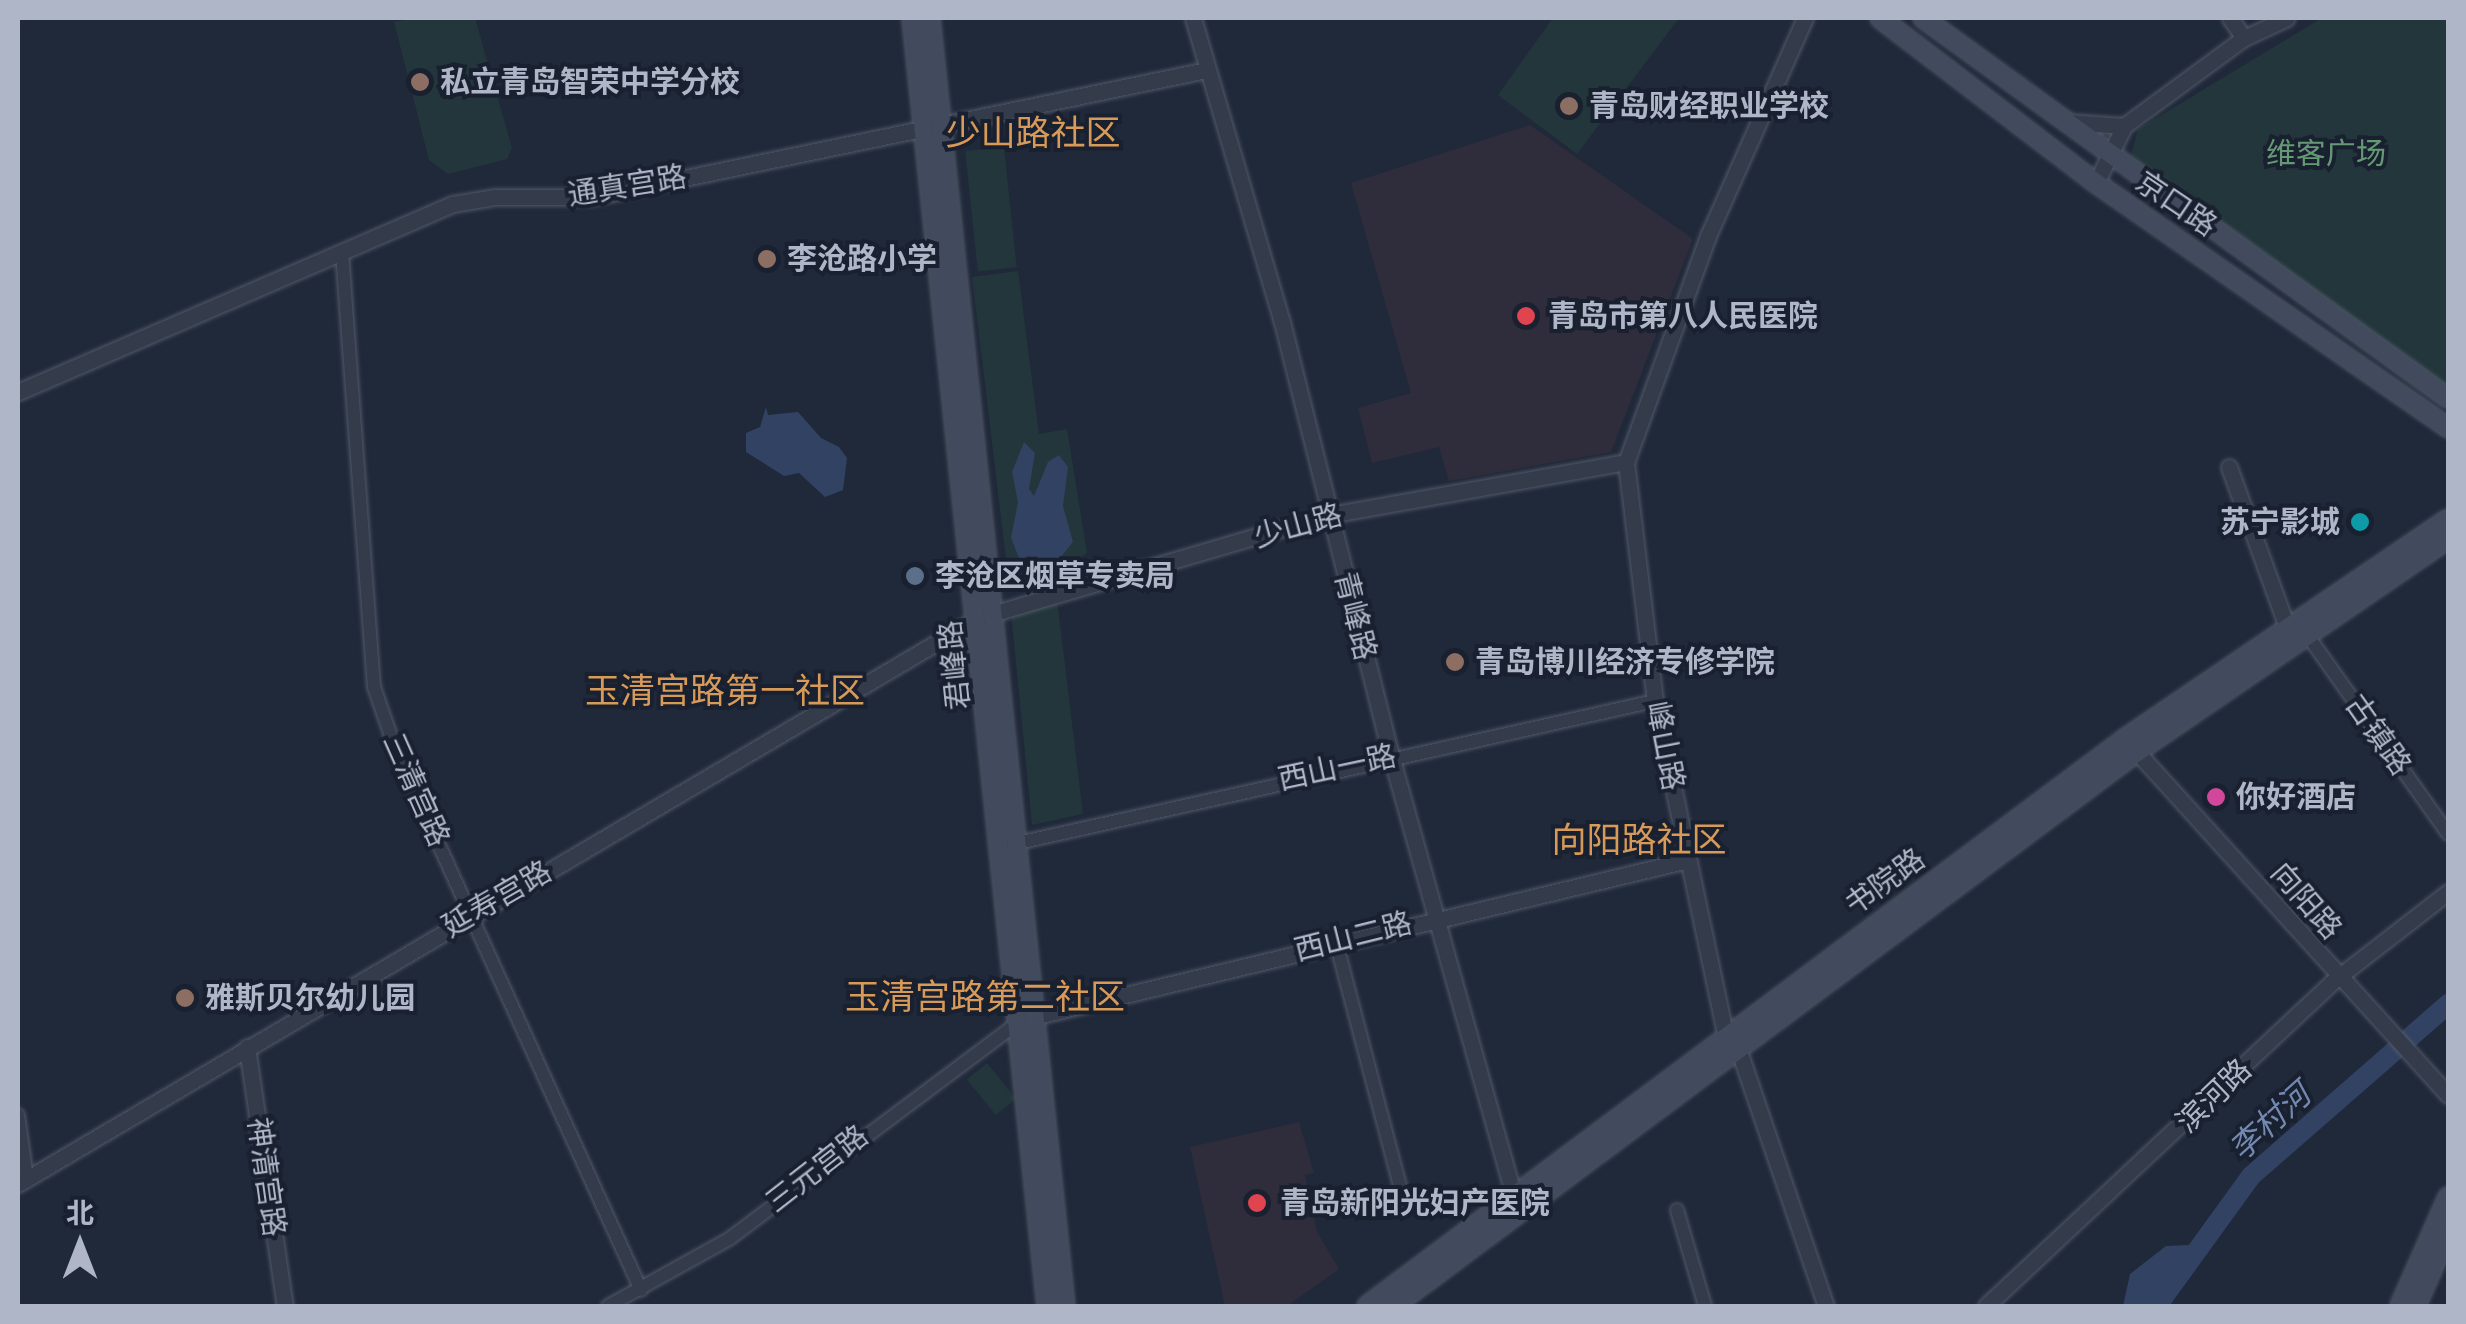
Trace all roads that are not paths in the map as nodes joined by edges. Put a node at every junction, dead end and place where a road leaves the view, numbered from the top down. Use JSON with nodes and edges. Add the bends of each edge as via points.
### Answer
{"nodes":[{"id":1,"x":912,"y":18,"type":"edge"},
{"id":2,"x":930,"y":18,"type":"edge"},
{"id":3,"x":1193,"y":18,"type":"edge"},
{"id":4,"x":1805,"y":18,"type":"edge"},
{"id":5,"x":1880,"y":18,"type":"edge"},
{"id":6,"x":1924,"y":18,"type":"edge"},
{"id":7,"x":2230,"y":18,"type":"edge"},
{"id":8,"x":2288,"y":18,"type":"edge"},
{"id":9,"x":2244,"y":38,"type":"junction"},
{"id":10,"x":1206,"y":70,"type":"junction"},
{"id":11,"x":2061,"y":120,"type":"junction"},
{"id":12,"x":934,"y":124,"type":"junction"},
{"id":13,"x":2124,"y":126,"type":"junction"},
{"id":14,"x":2109,"y":157,"type":"junction"},
{"id":15,"x":2096,"y":183,"type":"junction"},
{"id":16,"x":342,"y":252,"type":"junction"},
{"id":17,"x":18,"y":392,"type":"edge"},
{"id":18,"x":2448,"y":398,"type":"edge"},
{"id":19,"x":2448,"y":428,"type":"edge"},
{"id":20,"x":1626,"y":462,"type":"junction"},
{"id":21,"x":2229,"y":467,"type":"dead end"},
{"id":22,"x":1330,"y":516,"type":"junction"},
{"id":23,"x":2448,"y":519,"type":"edge"},
{"id":24,"x":2448,"y":540,"type":"edge"},
{"id":25,"x":987,"y":614,"type":"junction"},
{"id":26,"x":2287,"y":627,"type":"junction"},
{"id":27,"x":2308,"y":636,"type":"junction"},
{"id":28,"x":1655,"y":701,"type":"junction"},
{"id":29,"x":2132,"y":745,"type":"junction"},
{"id":30,"x":1391,"y":756,"type":"junction"},
{"id":31,"x":2448,"y":834,"type":"edge"},
{"id":32,"x":1011,"y":844,"type":"junction"},
{"id":33,"x":1688,"y":860,"type":"junction"},
{"id":34,"x":2448,"y":892,"type":"edge"},
{"id":35,"x":471,"y":914,"type":"junction"},
{"id":36,"x":1435,"y":918,"type":"junction"},
{"id":37,"x":1336,"y":942,"type":"junction"},
{"id":38,"x":2342,"y":983,"type":"junction"},
{"id":39,"x":1039,"y":1014,"type":"junction"},
{"id":40,"x":1020,"y":1020,"type":"junction"},
{"id":41,"x":1731,"y":1040,"type":"junction"},
{"id":42,"x":247,"y":1047,"type":"junction"},
{"id":43,"x":2448,"y":1096,"type":"edge"},
{"id":44,"x":18,"y":1115,"type":"edge"},
{"id":45,"x":22,"y":1181,"type":"edge"},
{"id":46,"x":2448,"y":1197,"type":"edge"},
{"id":47,"x":1516,"y":1204,"type":"junction"},
{"id":48,"x":1405,"y":1205,"type":"dead end"},
{"id":49,"x":1677,"y":1210,"type":"dead end"},
{"id":50,"x":2448,"y":1234,"type":"edge"},
{"id":51,"x":641,"y":1290,"type":"junction"},
{"id":52,"x":1991,"y":1303,"type":"edge"},
{"id":53,"x":286,"y":1306,"type":"edge"},
{"id":54,"x":608,"y":1306,"type":"edge"},
{"id":55,"x":1047,"y":1306,"type":"edge"},
{"id":56,"x":1065,"y":1306,"type":"edge"},
{"id":57,"x":1367,"y":1306,"type":"edge"},
{"id":58,"x":1394,"y":1306,"type":"edge"},
{"id":59,"x":1705,"y":1306,"type":"edge"},
{"id":60,"x":1826,"y":1306,"type":"edge"},
{"id":61,"x":2400,"y":1306,"type":"edge"},
{"id":62,"x":2416,"y":1306,"type":"edge"}],
"edges":[{"from":1,"to":12,"type":"main road","name":"君峰路"},
{"from":2,"to":12,"type":"main road","name":"君峰路"},
{"from":3,"to":10,"type":"street","name":"青峰路"},
{"from":4,"to":20,"type":"street","name":"峰山路","via":[[1708,236]]},
{"from":5,"to":15,"type":"main road","name":"京口路"},
{"from":6,"to":11,"type":"main road","name":"京口路"},
{"from":7,"to":9,"type":"street"},
{"from":8,"to":9,"type":"street"},
{"from":9,"to":13,"type":"street"},
{"from":10,"to":12,"type":"street","name":"通真宫路"},
{"from":10,"to":22,"type":"street","name":"青峰路","via":[[1282,322]]},
{"from":11,"to":13,"type":"street"},
{"from":11,"to":14,"type":"main road","name":"京口路"},
{"from":12,"to":16,"type":"street","name":"通真宫路","via":[[593,197],[480,197]]},
{"from":12,"to":25,"type":"main road","name":"君峰路"},
{"from":13,"to":14,"type":"street"},
{"from":14,"to":15,"type":"street"},
{"from":14,"to":18,"type":"main road","name":"京口路"},
{"from":15,"to":19,"type":"main road","name":"京口路"},
{"from":16,"to":17,"type":"street","name":"通真宫路"},
{"from":16,"to":35,"type":"street","name":"三清宫路","via":[[374,686]]},
{"from":20,"to":22,"type":"street","name":"少山路"},
{"from":20,"to":28,"type":"street","name":"峰山路"},
{"from":21,"to":26,"type":"street"},
{"from":22,"to":25,"type":"street","name":"少山路"},
{"from":22,"to":30,"type":"street","name":"青峰路"},
{"from":23,"to":26,"type":"main road","name":"书院路"},
{"from":24,"to":27,"type":"main road","name":"书院路"},
{"from":25,"to":32,"type":"main road","name":"君峰路"},
{"from":25,"to":35,"type":"street","name":"延寿宫路"},
{"from":26,"to":29,"type":"main road","name":"书院路"},
{"from":27,"to":29,"type":"main road","name":"书院路"},
{"from":27,"to":31,"type":"street","name":"古镇路"},
{"from":28,"to":30,"type":"street","name":"西山一路"},
{"from":28,"to":33,"type":"street","name":"峰山路"},
{"from":29,"to":38,"type":"street","name":"向阳路"},
{"from":29,"to":41,"type":"main road","name":"书院路"},
{"from":30,"to":32,"type":"street","name":"西山一路"},
{"from":30,"to":36,"type":"street","name":"青峰路"},
{"from":32,"to":39,"type":"main road","name":"君峰路"},
{"from":32,"to":40,"type":"main road","name":"君峰路"},
{"from":33,"to":36,"type":"street","name":"西山二路"},
{"from":33,"to":41,"type":"street","name":"峰山路"},
{"from":34,"to":38,"type":"street","name":"滨河路"},
{"from":35,"to":42,"type":"street","name":"延寿宫路"},
{"from":35,"to":51,"type":"street","name":"三清宫路"},
{"from":36,"to":37,"type":"street","name":"西山二路"},
{"from":36,"to":47,"type":"street","name":"青峰路"},
{"from":37,"to":39,"type":"street","name":"西山二路"},
{"from":37,"to":48,"type":"street"},
{"from":38,"to":43,"type":"street","name":"向阳路"},
{"from":38,"to":52,"type":"street","name":"滨河路"},
{"from":39,"to":40,"type":"street","name":"西山二路"},
{"from":39,"to":56,"type":"main road","name":"君峰路"},
{"from":40,"to":51,"type":"street","name":"三元宫路","via":[[728,1239]]},
{"from":40,"to":55,"type":"main road","name":"君峰路"},
{"from":41,"to":47,"type":"main road","name":"书院路"},
{"from":41,"to":60,"type":"street","name":"峰山路"},
{"from":42,"to":45,"type":"street","name":"延寿宫路"},
{"from":42,"to":53,"type":"street","name":"神清宫路"},
{"from":44,"to":45,"type":"street"},
{"from":46,"to":61,"type":"main road"},
{"from":47,"to":57,"type":"main road","name":"书院路"},
{"from":47,"to":58,"type":"main road","name":"书院路"},
{"from":49,"to":59,"type":"street"},
{"from":50,"to":62,"type":"main road"},
{"from":51,"to":54,"type":"street","name":"三元宫路"}]}
